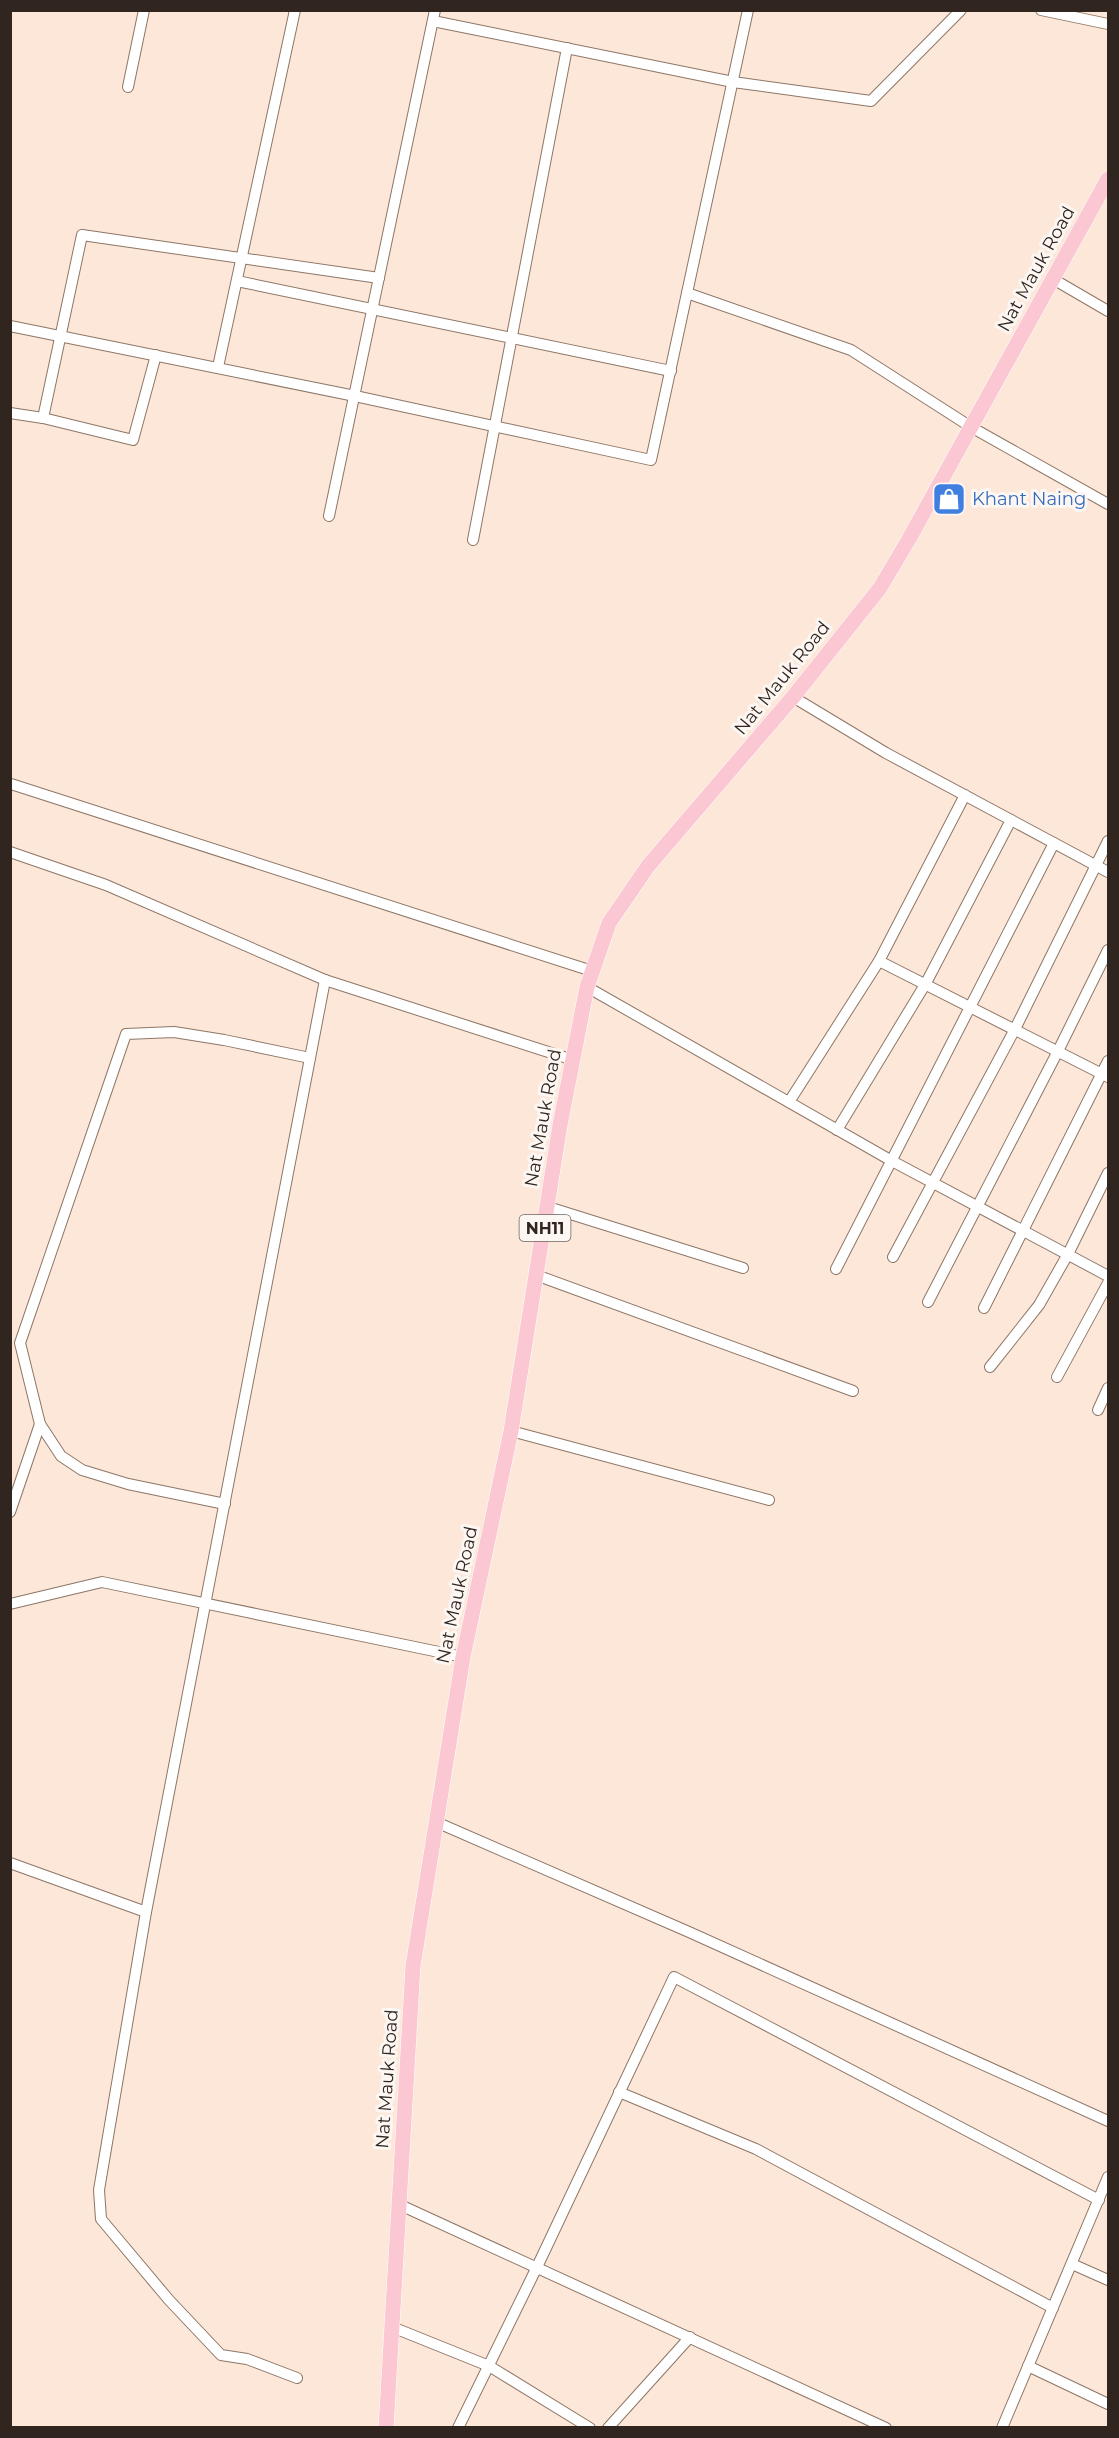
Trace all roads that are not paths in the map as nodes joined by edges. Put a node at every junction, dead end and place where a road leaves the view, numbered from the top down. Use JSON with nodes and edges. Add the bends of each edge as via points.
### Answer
{"nodes":[{"id":1,"x":144,"y":10,"type":"edge"},
{"id":2,"x":295,"y":10,"type":"edge"},
{"id":3,"x":748,"y":10,"type":"edge"},
{"id":4,"x":962,"y":10,"type":"edge"},
{"id":5,"x":1041,"y":10,"type":"edge"},
{"id":6,"x":434,"y":16,"type":"edge"},
{"id":7,"x":1108,"y":24,"type":"edge"},
{"id":8,"x":567,"y":48,"type":"junction"},
{"id":9,"x":733,"y":82,"type":"junction"},
{"id":10,"x":128,"y":87,"type":"dead end"},
{"id":11,"x":1108,"y":179,"type":"edge"},
{"id":12,"x":242,"y":257,"type":"junction"},
{"id":13,"x":379,"y":278,"type":"junction"},
{"id":14,"x":1053,"y":279,"type":"junction"},
{"id":15,"x":237,"y":281,"type":"junction"},
{"id":16,"x":687,"y":293,"type":"junction"},
{"id":17,"x":373,"y":309,"type":"junction"},
{"id":18,"x":1108,"y":311,"type":"edge"},
{"id":19,"x":10,"y":326,"type":"edge"},
{"id":20,"x":61,"y":335,"type":"junction"},
{"id":21,"x":513,"y":338,"type":"junction"},
{"id":22,"x":156,"y":355,"type":"junction"},
{"id":23,"x":218,"y":367,"type":"junction"},
{"id":24,"x":671,"y":370,"type":"junction"},
{"id":25,"x":355,"y":396,"type":"junction"},
{"id":26,"x":10,"y":413,"type":"edge"},
{"id":27,"x":43,"y":418,"type":"junction"},
{"id":28,"x":496,"y":426,"type":"junction"},
{"id":29,"x":972,"y":427,"type":"junction"},
{"id":30,"x":1108,"y":504,"type":"edge"},
{"id":31,"x":329,"y":516,"type":"dead end"},
{"id":32,"x":473,"y":540,"type":"dead end"},
{"id":33,"x":793,"y":697,"type":"junction"},
{"id":34,"x":11,"y":784,"type":"edge"},
{"id":35,"x":965,"y":795,"type":"junction"},
{"id":36,"x":1011,"y":820,"type":"junction"},
{"id":37,"x":1108,"y":841,"type":"edge"},
{"id":38,"x":1054,"y":843,"type":"junction"},
{"id":39,"x":10,"y":852,"type":"edge"},
{"id":40,"x":1096,"y":865,"type":"junction"},
{"id":41,"x":1108,"y":872,"type":"edge"},
{"id":42,"x":1108,"y":950,"type":"edge"},
{"id":43,"x":879,"y":961,"type":"junction"},
{"id":44,"x":592,"y":971,"type":"junction"},
{"id":45,"x":325,"y":980,"type":"junction"},
{"id":46,"x":926,"y":984,"type":"junction"},
{"id":47,"x":587,"y":987,"type":"junction"},
{"id":48,"x":971,"y":1006,"type":"junction"},
{"id":49,"x":1015,"y":1029,"type":"junction"},
{"id":50,"x":1058,"y":1051,"type":"junction"},
{"id":51,"x":310,"y":1058,"type":"junction"},
{"id":52,"x":573,"y":1060,"type":"junction"},
{"id":53,"x":1108,"y":1061,"type":"edge"},
{"id":54,"x":1105,"y":1076,"type":"edge"},
{"id":55,"x":789,"y":1102,"type":"junction"},
{"id":56,"x":837,"y":1130,"type":"junction"},
{"id":57,"x":892,"y":1161,"type":"junction"},
{"id":58,"x":1108,"y":1173,"type":"edge"},
{"id":59,"x":933,"y":1183,"type":"junction"},
{"id":60,"x":977,"y":1206,"type":"junction"},
{"id":61,"x":548,"y":1207,"type":"junction"},
{"id":62,"x":1023,"y":1231,"type":"junction"},
{"id":63,"x":1068,"y":1254,"type":"junction"},
{"id":64,"x":893,"y":1257,"type":"dead end"},
{"id":65,"x":743,"y":1268,"type":"dead end"},
{"id":66,"x":836,"y":1269,"type":"dead end"},
{"id":67,"x":536,"y":1275,"type":"junction"},
{"id":68,"x":1108,"y":1276,"type":"edge"},
{"id":69,"x":1108,"y":1283,"type":"edge"},
{"id":70,"x":928,"y":1302,"type":"dead end"},
{"id":71,"x":984,"y":1308,"type":"dead end"},
{"id":72,"x":990,"y":1367,"type":"dead end"},
{"id":73,"x":1057,"y":1377,"type":"dead end"},
{"id":74,"x":1108,"y":1389,"type":"edge"},
{"id":75,"x":853,"y":1391,"type":"dead end"},
{"id":76,"x":1098,"y":1410,"type":"dead end"},
{"id":77,"x":40,"y":1424,"type":"junction"},
{"id":78,"x":511,"y":1431,"type":"junction"},
{"id":79,"x":769,"y":1500,"type":"dead end"},
{"id":80,"x":225,"y":1504,"type":"junction"},
{"id":81,"x":10,"y":1512,"type":"edge"},
{"id":82,"x":10,"y":1604,"type":"edge"},
{"id":83,"x":205,"y":1604,"type":"junction"},
{"id":84,"x":463,"y":1657,"type":"junction"},
{"id":85,"x":436,"y":1822,"type":"junction"},
{"id":86,"x":10,"y":1863,"type":"edge"},
{"id":87,"x":146,"y":1912,"type":"junction"},
{"id":88,"x":619,"y":2092,"type":"junction"},
{"id":89,"x":1108,"y":2121,"type":"edge"},
{"id":90,"x":1108,"y":2177,"type":"edge"},
{"id":91,"x":1099,"y":2200,"type":"junction"},
{"id":92,"x":398,"y":2204,"type":"junction"},
{"id":93,"x":1072,"y":2264,"type":"junction"},
{"id":94,"x":537,"y":2267,"type":"junction"},
{"id":95,"x":1108,"y":2280,"type":"edge"},
{"id":96,"x":1053,"y":2308,"type":"junction"},
{"id":97,"x":392,"y":2327,"type":"junction"},
{"id":98,"x":690,"y":2337,"type":"junction"},
{"id":99,"x":489,"y":2366,"type":"junction"},
{"id":100,"x":1028,"y":2367,"type":"junction"},
{"id":101,"x":297,"y":2378,"type":"dead end"},
{"id":102,"x":1108,"y":2404,"type":"edge"},
{"id":103,"x":386,"y":2427,"type":"edge"},
{"id":104,"x":458,"y":2427,"type":"edge"},
{"id":105,"x":590,"y":2427,"type":"edge"},
{"id":106,"x":608,"y":2427,"type":"edge"},
{"id":107,"x":886,"y":2427,"type":"edge"},
{"id":108,"x":1002,"y":2427,"type":"edge"}],
"edges":[{"from":1,"to":10,"type":"street"},
{"from":2,"to":12,"type":"street"},
{"from":3,"to":9,"type":"street"},
{"from":4,"to":9,"type":"street","via":[[871,101]]},
{"from":5,"to":7,"type":"street"},
{"from":6,"to":8,"type":"street"},
{"from":6,"to":13,"type":"street"},
{"from":8,"to":9,"type":"street"},
{"from":8,"to":21,"type":"street"},
{"from":9,"to":16,"type":"street"},
{"from":11,"to":14,"type":"highway","name":"Nat Mauk Road","number":"NH11"},
{"from":12,"to":13,"type":"street"},
{"from":12,"to":15,"type":"street"},
{"from":12,"to":20,"type":"street","via":[[82,235]]},
{"from":13,"to":17,"type":"street"},
{"from":14,"to":18,"type":"street"},
{"from":14,"to":29,"type":"highway","name":"Nat Mauk Road","number":"NH11"},
{"from":15,"to":17,"type":"street"},
{"from":15,"to":23,"type":"street"},
{"from":16,"to":24,"type":"street"},
{"from":16,"to":29,"type":"street","via":[[851,350]]},
{"from":17,"to":21,"type":"street"},
{"from":17,"to":25,"type":"street"},
{"from":19,"to":20,"type":"street"},
{"from":20,"to":22,"type":"street"},
{"from":20,"to":27,"type":"street"},
{"from":21,"to":24,"type":"street"},
{"from":21,"to":28,"type":"street"},
{"from":22,"to":23,"type":"street"},
{"from":22,"to":27,"type":"street","via":[[133,440]]},
{"from":23,"to":25,"type":"street"},
{"from":24,"to":28,"type":"street","via":[[651,460]]},
{"from":25,"to":28,"type":"street"},
{"from":25,"to":31,"type":"street"},
{"from":26,"to":27,"type":"street"},
{"from":28,"to":32,"type":"street"},
{"from":29,"to":30,"type":"street"},
{"from":29,"to":33,"type":"highway","name":"Nat Mauk Road","number":"NH11","via":[[880,588]]},
{"from":33,"to":35,"type":"street"},
{"from":33,"to":44,"type":"highway","name":"Nat Mauk Road","number":"NH11","via":[[648,866],[609,923]]},
{"from":34,"to":44,"type":"street"},
{"from":35,"to":36,"type":"street"},
{"from":35,"to":43,"type":"street"},
{"from":36,"to":38,"type":"street"},
{"from":36,"to":46,"type":"street"},
{"from":37,"to":40,"type":"street"},
{"from":38,"to":40,"type":"street"},
{"from":38,"to":48,"type":"street"},
{"from":39,"to":45,"type":"street","via":[[106,885]]},
{"from":40,"to":41,"type":"street"},
{"from":40,"to":49,"type":"street"},
{"from":42,"to":50,"type":"street"},
{"from":43,"to":46,"type":"street"},
{"from":43,"to":55,"type":"street"},
{"from":44,"to":47,"type":"highway","name":"Nat Mauk Road","number":"NH11"},
{"from":45,"to":51,"type":"street"},
{"from":45,"to":52,"type":"street"},
{"from":46,"to":48,"type":"street"},
{"from":46,"to":56,"type":"street"},
{"from":47,"to":52,"type":"highway","name":"Nat Mauk Road","number":"NH11"},
{"from":47,"to":55,"type":"street"},
{"from":48,"to":49,"type":"street"},
{"from":48,"to":57,"type":"street"},
{"from":49,"to":50,"type":"street"},
{"from":49,"to":59,"type":"street"},
{"from":50,"to":54,"type":"street"},
{"from":50,"to":60,"type":"street"},
{"from":51,"to":77,"type":"street","via":[[174,1032],[126,1034],[20,1343]]},
{"from":51,"to":80,"type":"street"},
{"from":52,"to":61,"type":"highway","name":"Nat Mauk Road","number":"NH11"},
{"from":53,"to":54,"type":"street"},
{"from":54,"to":62,"type":"street"},
{"from":55,"to":56,"type":"street"},
{"from":56,"to":57,"type":"street"},
{"from":57,"to":59,"type":"street"},
{"from":57,"to":66,"type":"street"},
{"from":58,"to":63,"type":"street"},
{"from":59,"to":60,"type":"street"},
{"from":59,"to":64,"type":"street"},
{"from":60,"to":62,"type":"street"},
{"from":60,"to":70,"type":"street"},
{"from":61,"to":65,"type":"street"},
{"from":61,"to":67,"type":"highway","name":"Nat Mauk Road","number":"NH11"},
{"from":62,"to":63,"type":"street"},
{"from":62,"to":71,"type":"street"},
{"from":63,"to":68,"type":"street"},
{"from":63,"to":72,"type":"street","via":[[1039,1305]]},
{"from":67,"to":75,"type":"street"},
{"from":67,"to":78,"type":"highway","name":"Nat Mauk Road","number":"NH11"},
{"from":69,"to":73,"type":"street"},
{"from":74,"to":76,"type":"street"},
{"from":77,"to":80,"type":"street","via":[[61,1456],[82,1470]]},
{"from":77,"to":81,"type":"street"},
{"from":78,"to":79,"type":"street"},
{"from":78,"to":84,"type":"highway","name":"Nat Mauk Road","number":"NH11"},
{"from":80,"to":83,"type":"street"},
{"from":82,"to":83,"type":"street","via":[[102,1582]]},
{"from":83,"to":84,"type":"street"},
{"from":83,"to":87,"type":"street"},
{"from":84,"to":85,"type":"highway","name":"Nat Mauk Road","number":"NH11"},
{"from":85,"to":89,"type":"street"},
{"from":85,"to":92,"type":"highway","name":"Nat Mauk Road","number":"NH11","via":[[413,1966]]},
{"from":86,"to":87,"type":"street"},
{"from":87,"to":101,"type":"street","via":[[99,2190],[100,2220],[221,2355],[247,2359]]},
{"from":88,"to":91,"type":"street","via":[[674,1977]]},
{"from":88,"to":94,"type":"street"},
{"from":88,"to":96,"type":"street","via":[[756,2149]]},
{"from":90,"to":91,"type":"street"},
{"from":91,"to":93,"type":"street"},
{"from":92,"to":94,"type":"street"},
{"from":92,"to":97,"type":"highway","name":"Nat Mauk Road","number":"NH11"},
{"from":93,"to":95,"type":"street"},
{"from":93,"to":96,"type":"street"},
{"from":94,"to":98,"type":"street"},
{"from":94,"to":99,"type":"street"},
{"from":96,"to":100,"type":"street"},
{"from":97,"to":99,"type":"street"},
{"from":97,"to":103,"type":"highway","name":"Nat Mauk Road","number":"NH11"},
{"from":98,"to":106,"type":"street"},
{"from":98,"to":107,"type":"street"},
{"from":99,"to":104,"type":"street"},
{"from":99,"to":105,"type":"street"},
{"from":100,"to":102,"type":"street"},
{"from":100,"to":108,"type":"street"}]}
